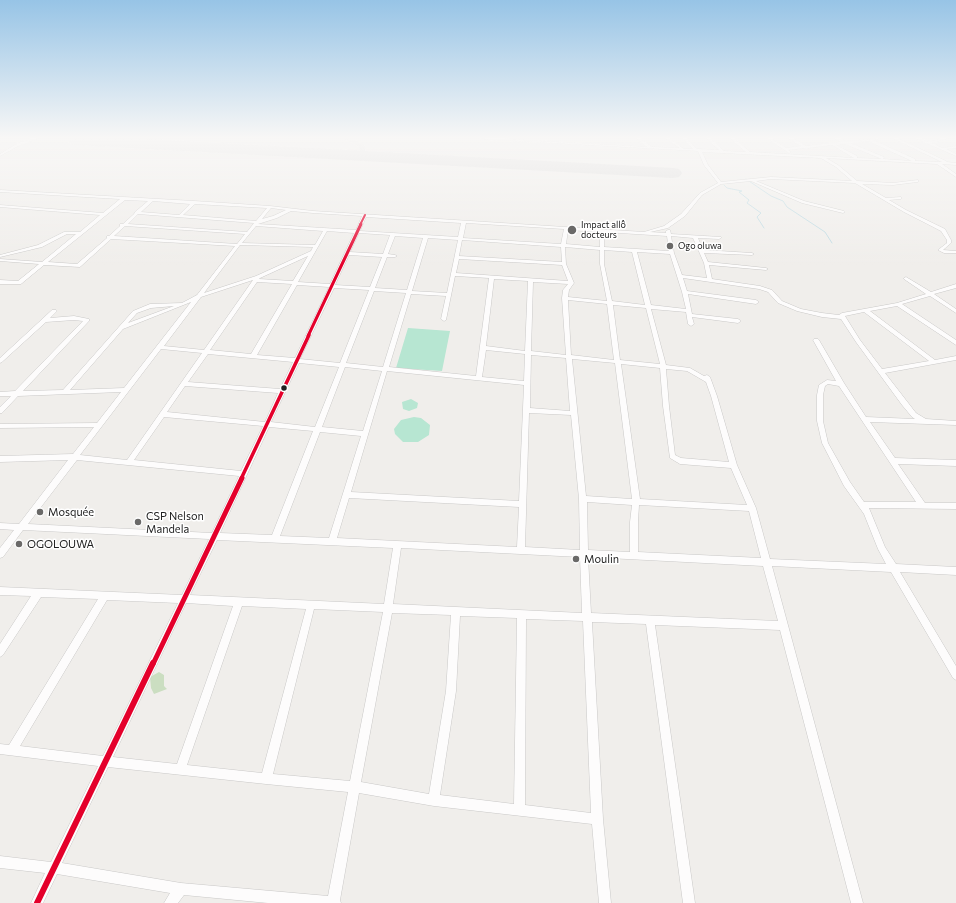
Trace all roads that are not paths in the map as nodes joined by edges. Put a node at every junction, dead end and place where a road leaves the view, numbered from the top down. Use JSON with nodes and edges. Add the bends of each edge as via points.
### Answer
{"nodes":[{"id":1,"x":751,"y":181,"type":"edge"},
{"id":2,"x":753,"y":181,"type":"edge"},
{"id":3,"x":840,"y":181,"type":"edge"},
{"id":4,"x":916,"y":181,"type":"edge"},
{"id":5,"x":856,"y":182,"type":"junction"},
{"id":6,"x":720,"y":183,"type":"joint"},
{"id":7,"x":0,"y":191,"type":"edge"},
{"id":8,"x":124,"y":198,"type":"junction"},
{"id":9,"x":900,"y":198,"type":"dead end"},
{"id":10,"x":886,"y":199,"type":"junction"},
{"id":11,"x":152,"y":200,"type":"junction"},
{"id":12,"x":194,"y":202,"type":"junction"},
{"id":13,"x":0,"y":206,"type":"edge"},
{"id":14,"x":270,"y":207,"type":"junction"},
{"id":15,"x":290,"y":210,"type":"junction"},
{"id":16,"x":843,"y":212,"type":"dead end"},
{"id":17,"x":136,"y":213,"type":"junction"},
{"id":18,"x":105,"y":214,"type":"junction"},
{"id":19,"x":365,"y":215,"type":"junction"},
{"id":20,"x":180,"y":216,"type":"junction"},
{"id":21,"x":464,"y":221,"type":"junction"},
{"id":22,"x":256,"y":224,"type":"junction"},
{"id":23,"x":122,"y":225,"type":"junction"},
{"id":24,"x":666,"y":227,"type":"junction"},
{"id":25,"x":566,"y":228,"type":"junction"},
{"id":26,"x":326,"y":229,"type":"junction"},
{"id":27,"x":602,"y":230,"type":"junction"},
{"id":28,"x":357,"y":232,"type":"junction"},
{"id":29,"x":81,"y":233,"type":"junction"},
{"id":30,"x":248,"y":233,"type":"junction"},
{"id":31,"x":643,"y":233,"type":"junction"},
{"id":32,"x":393,"y":234,"type":"junction"},
{"id":33,"x":670,"y":235,"type":"junction"},
{"id":34,"x":426,"y":236,"type":"junction"},
{"id":35,"x":109,"y":237,"type":"junction"},
{"id":36,"x":695,"y":237,"type":"junction"},
{"id":37,"x":718,"y":238,"type":"dead end"},
{"id":38,"x":461,"y":239,"type":"junction"},
{"id":39,"x":239,"y":245,"type":"junction"},
{"id":40,"x":316,"y":246,"type":"junction"},
{"id":41,"x":563,"y":246,"type":"junction"},
{"id":42,"x":603,"y":248,"type":"junction"},
{"id":43,"x":634,"y":250,"type":"junction"},
{"id":44,"x":701,"y":251,"type":"junction"},
{"id":45,"x":313,"y":252,"type":"junction"},
{"id":46,"x":956,"y":252,"type":"edge"},
{"id":47,"x":347,"y":253,"type":"junction"},
{"id":48,"x":672,"y":253,"type":"junction"},
{"id":49,"x":752,"y":254,"type":"dead end"},
{"id":50,"x":385,"y":255,"type":"junction"},
{"id":51,"x":0,"y":256,"type":"edge"},
{"id":52,"x":395,"y":256,"type":"dead end"},
{"id":53,"x":457,"y":257,"type":"junction"},
{"id":54,"x":0,"y":260,"type":"edge"},
{"id":55,"x":706,"y":263,"type":"junction"},
{"id":56,"x":43,"y":264,"type":"junction"},
{"id":57,"x":564,"y":264,"type":"junction"},
{"id":58,"x":766,"y":269,"type":"dead end"},
{"id":59,"x":454,"y":274,"type":"junction"},
{"id":60,"x":681,"y":276,"type":"junction"},
{"id":61,"x":492,"y":277,"type":"junction"},
{"id":62,"x":257,"y":278,"type":"junction"},
{"id":63,"x":906,"y":278,"type":"dead end"},
{"id":64,"x":531,"y":280,"type":"junction"},
{"id":65,"x":710,"y":280,"type":"junction"},
{"id":66,"x":0,"y":282,"type":"edge"},
{"id":67,"x":295,"y":283,"type":"junction"},
{"id":68,"x":571,"y":283,"type":"junction"},
{"id":69,"x":332,"y":286,"type":"junction"},
{"id":70,"x":956,"y":286,"type":"edge"},
{"id":71,"x":372,"y":289,"type":"junction"},
{"id":72,"x":408,"y":292,"type":"junction"},
{"id":73,"x":685,"y":292,"type":"junction"},
{"id":74,"x":931,"y":294,"type":"junction"},
{"id":75,"x":449,"y":295,"type":"junction"},
{"id":76,"x":199,"y":296,"type":"junction"},
{"id":77,"x":565,"y":298,"type":"junction"},
{"id":78,"x":756,"y":302,"type":"dead end"},
{"id":79,"x":610,"y":303,"type":"junction"},
{"id":80,"x":184,"y":304,"type":"junction"},
{"id":81,"x":898,"y":304,"type":"junction"},
{"id":82,"x":192,"y":305,"type":"junction"},
{"id":83,"x":649,"y":306,"type":"junction"},
{"id":84,"x":54,"y":311,"type":"dead end"},
{"id":85,"x":866,"y":311,"type":"junction"},
{"id":86,"x":956,"y":311,"type":"edge"},
{"id":87,"x":689,"y":313,"type":"junction"},
{"id":88,"x":842,"y":317,"type":"junction"},
{"id":89,"x":444,"y":319,"type":"dead end"},
{"id":90,"x":44,"y":320,"type":"junction"},
{"id":91,"x":738,"y":322,"type":"dead end"},
{"id":92,"x":691,"y":324,"type":"dead end"},
{"id":93,"x":121,"y":328,"type":"junction"},
{"id":94,"x":816,"y":340,"type":"dead end"},
{"id":95,"x":956,"y":343,"type":"edge"},
{"id":96,"x":159,"y":348,"type":"junction"},
{"id":97,"x":483,"y":348,"type":"junction"},
{"id":98,"x":205,"y":352,"type":"junction"},
{"id":99,"x":528,"y":352,"type":"junction"},
{"id":100,"x":569,"y":355,"type":"junction"},
{"id":101,"x":253,"y":356,"type":"junction"},
{"id":102,"x":956,"y":358,"type":"edge"},
{"id":103,"x":616,"y":360,"type":"junction"},
{"id":104,"x":0,"y":361,"type":"edge"},
{"id":105,"x":297,"y":361,"type":"junction"},
{"id":106,"x":934,"y":362,"type":"junction"},
{"id":107,"x":343,"y":365,"type":"junction"},
{"id":108,"x":663,"y":366,"type":"junction"},
{"id":109,"x":385,"y":369,"type":"junction"},
{"id":110,"x":882,"y":371,"type":"junction"},
{"id":111,"x":479,"y":378,"type":"junction"},
{"id":112,"x":527,"y":383,"type":"junction"},
{"id":113,"x":183,"y":384,"type":"junction"},
{"id":114,"x":841,"y":384,"type":"junction"},
{"id":115,"x":127,"y":390,"type":"junction"},
{"id":116,"x":65,"y":391,"type":"junction"},
{"id":117,"x":282,"y":391,"type":"junction"},
{"id":118,"x":18,"y":393,"type":"junction"},
{"id":119,"x":0,"y":394,"type":"edge"},
{"id":120,"x":0,"y":410,"type":"edge"},
{"id":121,"x":526,"y":410,"type":"junction"},
{"id":122,"x":573,"y":413,"type":"junction"},
{"id":123,"x":162,"y":414,"type":"junction"},
{"id":124,"x":864,"y":420,"type":"junction"},
{"id":125,"x":925,"y":422,"type":"junction"},
{"id":126,"x":956,"y":423,"type":"edge"},
{"id":127,"x":267,"y":424,"type":"junction"},
{"id":128,"x":99,"y":425,"type":"junction"},
{"id":129,"x":0,"y":426,"type":"edge"},
{"id":130,"x":318,"y":429,"type":"junction"},
{"id":131,"x":365,"y":434,"type":"junction"},
{"id":132,"x":75,"y":456,"type":"junction"},
{"id":133,"x":2,"y":460,"type":"edge"},
{"id":134,"x":893,"y":461,"type":"junction"},
{"id":135,"x":129,"y":462,"type":"junction"},
{"id":136,"x":956,"y":463,"type":"edge"},
{"id":137,"x":733,"y":465,"type":"junction"},
{"id":138,"x":244,"y":474,"type":"junction"},
{"id":139,"x":346,"y":495,"type":"junction"},
{"id":140,"x":583,"y":499,"type":"junction"},
{"id":141,"x":636,"y":500,"type":"junction"},
{"id":142,"x":523,"y":504,"type":"junction"},
{"id":143,"x":862,"y":505,"type":"junction"},
{"id":144,"x":922,"y":505,"type":"junction"},
{"id":145,"x":956,"y":506,"type":"edge"},
{"id":146,"x":752,"y":508,"type":"junction"},
{"id":147,"x":0,"y":526,"type":"edge"},
{"id":148,"x":21,"y":528,"type":"junction"},
{"id":149,"x":214,"y":537,"type":"junction"},
{"id":150,"x":275,"y":539,"type":"junction"},
{"id":151,"x":332,"y":542,"type":"junction"},
{"id":152,"x":397,"y":545,"type":"junction"},
{"id":153,"x":521,"y":551,"type":"junction"},
{"id":154,"x":0,"y":554,"type":"edge"},
{"id":155,"x":584,"y":554,"type":"junction"},
{"id":156,"x":634,"y":556,"type":"junction"},
{"id":157,"x":767,"y":562,"type":"junction"},
{"id":158,"x":895,"y":568,"type":"junction"},
{"id":159,"x":956,"y":571,"type":"edge"},
{"id":160,"x":0,"y":591,"type":"edge"},
{"id":161,"x":39,"y":592,"type":"junction"},
{"id":162,"x":105,"y":596,"type":"junction"},
{"id":163,"x":184,"y":599,"type":"junction"},
{"id":164,"x":239,"y":602,"type":"junction"},
{"id":165,"x":311,"y":605,"type":"junction"},
{"id":166,"x":388,"y":608,"type":"junction"},
{"id":167,"x":456,"y":611,"type":"junction"},
{"id":168,"x":522,"y":614,"type":"junction"},
{"id":169,"x":588,"y":617,"type":"junction"},
{"id":170,"x":650,"y":620,"type":"junction"},
{"id":171,"x":784,"y":626,"type":"junction"},
{"id":172,"x":0,"y":652,"type":"edge"},
{"id":173,"x":956,"y":675,"type":"edge"},
{"id":174,"x":0,"y":749,"type":"edge"},
{"id":175,"x":12,"y":750,"type":"junction"},
{"id":176,"x":105,"y":761,"type":"junction"},
{"id":177,"x":180,"y":770,"type":"junction"},
{"id":178,"x":266,"y":778,"type":"junction"},
{"id":179,"x":356,"y":787,"type":"junction"},
{"id":180,"x":434,"y":800,"type":"junction"},
{"id":181,"x":519,"y":809,"type":"junction"},
{"id":182,"x":597,"y":819,"type":"junction"},
{"id":183,"x":0,"y":862,"type":"edge"},
{"id":184,"x":54,"y":868,"type":"junction"},
{"id":185,"x":181,"y":889,"type":"junction"},
{"id":186,"x":37,"y":903,"type":"edge"},
{"id":187,"x":170,"y":903,"type":"edge"},
{"id":188,"x":334,"y":903,"type":"edge"},
{"id":189,"x":605,"y":903,"type":"edge"},
{"id":190,"x":689,"y":903,"type":"edge"},
{"id":191,"x":857,"y":903,"type":"edge"}],
"edges":[{"from":1,"to":6,"type":"street"},
{"from":2,"to":16,"type":"street","via":[[803,202]]},
{"from":3,"to":5,"type":"street"},
{"from":4,"to":5,"type":"street","via":[[893,184]]},
{"from":5,"to":10,"type":"street","via":[[862,188]]},
{"from":6,"to":24,"type":"street","via":[[701,194],[683,215]]},
{"from":7,"to":8,"type":"street"},
{"from":8,"to":11,"type":"street"},
{"from":8,"to":18,"type":"street"},
{"from":9,"to":10,"type":"street"},
{"from":10,"to":46,"type":"street","via":[[943,230],[950,240],[940,250]]},
{"from":11,"to":12,"type":"street"},
{"from":11,"to":17,"type":"street"},
{"from":12,"to":14,"type":"street"},
{"from":12,"to":20,"type":"street"},
{"from":13,"to":18,"type":"street"},
{"from":14,"to":15,"type":"street"},
{"from":14,"to":22,"type":"street"},
{"from":15,"to":19,"type":"street"},
{"from":15,"to":22,"type":"street"},
{"from":17,"to":20,"type":"street"},
{"from":17,"to":23,"type":"street"},
{"from":18,"to":29,"type":"street"},
{"from":19,"to":21,"type":"street"},
{"from":19,"to":28,"type":"street"},
{"from":20,"to":22,"type":"street"},
{"from":21,"to":25,"type":"street"},
{"from":21,"to":38,"type":"street"},
{"from":22,"to":26,"type":"street"},
{"from":22,"to":30,"type":"street"},
{"from":23,"to":30,"type":"street"},
{"from":23,"to":35,"type":"street"},
{"from":24,"to":31,"type":"street"},
{"from":24,"to":33,"type":"street"},
{"from":25,"to":27,"type":"street"},
{"from":25,"to":41,"type":"street"},
{"from":26,"to":28,"type":"street"},
{"from":26,"to":40,"type":"street"},
{"from":27,"to":31,"type":"street"},
{"from":27,"to":42,"type":"street"},
{"from":28,"to":32,"type":"street"},
{"from":28,"to":47,"type":"street"},
{"from":29,"to":51,"type":"street","via":[[66,233],[40,246]]},
{"from":29,"to":56,"type":"street"},
{"from":30,"to":39,"type":"street"},
{"from":31,"to":33,"type":"street"},
{"from":32,"to":34,"type":"street"},
{"from":32,"to":50,"type":"street"},
{"from":33,"to":36,"type":"street"},
{"from":33,"to":48,"type":"street"},
{"from":34,"to":38,"type":"street"},
{"from":34,"to":72,"type":"street"},
{"from":35,"to":39,"type":"street"},
{"from":35,"to":56,"type":"street","via":[[78,266]]},
{"from":36,"to":37,"type":"street"},
{"from":36,"to":44,"type":"street"},
{"from":38,"to":41,"type":"street"},
{"from":38,"to":53,"type":"street"},
{"from":39,"to":40,"type":"street"},
{"from":39,"to":76,"type":"street"},
{"from":40,"to":45,"type":"street"},
{"from":41,"to":42,"type":"street"},
{"from":41,"to":57,"type":"street"},
{"from":42,"to":43,"type":"street"},
{"from":42,"to":79,"type":"street","via":[[602,264]]},
{"from":43,"to":48,"type":"street"},
{"from":43,"to":83,"type":"street"},
{"from":44,"to":49,"type":"street"},
{"from":44,"to":55,"type":"street"},
{"from":45,"to":62,"type":"street"},
{"from":45,"to":67,"type":"street"},
{"from":47,"to":50,"type":"street"},
{"from":47,"to":69,"type":"street"},
{"from":48,"to":60,"type":"street"},
{"from":50,"to":52,"type":"street"},
{"from":50,"to":71,"type":"street"},
{"from":53,"to":57,"type":"street"},
{"from":53,"to":59,"type":"street"},
{"from":54,"to":56,"type":"street"},
{"from":55,"to":58,"type":"street"},
{"from":55,"to":65,"type":"street"},
{"from":56,"to":66,"type":"street","via":[[19,283]]},
{"from":57,"to":68,"type":"street"},
{"from":59,"to":61,"type":"street"},
{"from":59,"to":75,"type":"street"},
{"from":60,"to":65,"type":"street"},
{"from":60,"to":73,"type":"street"},
{"from":61,"to":64,"type":"street"},
{"from":61,"to":97,"type":"street"},
{"from":62,"to":67,"type":"street"},
{"from":62,"to":76,"type":"street"},
{"from":62,"to":98,"type":"street"},
{"from":63,"to":74,"type":"street"},
{"from":64,"to":68,"type":"street"},
{"from":64,"to":99,"type":"street"},
{"from":65,"to":88,"type":"street","via":[[765,290],[771,292],[780,302],[799,310],[822,316]]},
{"from":67,"to":69,"type":"street"},
{"from":67,"to":101,"type":"street"},
{"from":68,"to":77,"type":"street","via":[[566,290]]},
{"from":69,"to":71,"type":"street"},
{"from":69,"to":105,"type":"street"},
{"from":70,"to":74,"type":"street"},
{"from":71,"to":72,"type":"street"},
{"from":71,"to":107,"type":"street"},
{"from":72,"to":75,"type":"street"},
{"from":72,"to":109,"type":"street"},
{"from":73,"to":78,"type":"street"},
{"from":73,"to":87,"type":"street"},
{"from":74,"to":81,"type":"street"},
{"from":74,"to":86,"type":"street"},
{"from":75,"to":89,"type":"street"},
{"from":76,"to":80,"type":"street"},
{"from":76,"to":82,"type":"street"},
{"from":77,"to":79,"type":"street"},
{"from":77,"to":100,"type":"street"},
{"from":79,"to":83,"type":"street"},
{"from":79,"to":103,"type":"street"},
{"from":80,"to":82,"type":"street"},
{"from":80,"to":93,"type":"street"},
{"from":80,"to":93,"type":"street","via":[[162,304],[140,309]]},
{"from":81,"to":85,"type":"street"},
{"from":81,"to":95,"type":"street"},
{"from":82,"to":96,"type":"street"},
{"from":83,"to":87,"type":"street"},
{"from":83,"to":108,"type":"street"},
{"from":84,"to":90,"type":"street"},
{"from":85,"to":88,"type":"street","via":[[844,314]]},
{"from":85,"to":106,"type":"street"},
{"from":87,"to":91,"type":"street"},
{"from":87,"to":92,"type":"street"},
{"from":88,"to":110,"type":"street"},
{"from":90,"to":104,"type":"street"},
{"from":90,"to":118,"type":"street","via":[[87,320]]},
{"from":93,"to":116,"type":"street"},
{"from":94,"to":114,"type":"street"},
{"from":96,"to":98,"type":"street"},
{"from":96,"to":115,"type":"street"},
{"from":97,"to":99,"type":"street"},
{"from":97,"to":111,"type":"street"},
{"from":98,"to":101,"type":"street"},
{"from":98,"to":113,"type":"street"},
{"from":99,"to":100,"type":"street"},
{"from":99,"to":112,"type":"street"},
{"from":100,"to":103,"type":"street"},
{"from":100,"to":122,"type":"street"},
{"from":101,"to":105,"type":"street"},
{"from":102,"to":106,"type":"street"},
{"from":103,"to":108,"type":"street"},
{"from":103,"to":141,"type":"street"},
{"from":105,"to":107,"type":"street"},
{"from":105,"to":117,"type":"street"},
{"from":106,"to":110,"type":"street"},
{"from":107,"to":109,"type":"street"},
{"from":107,"to":130,"type":"street"},
{"from":108,"to":137,"type":"street","via":[[688,369],[707,379]]},
{"from":108,"to":137,"type":"street","via":[[672,456],[680,461]]},
{"from":109,"to":111,"type":"street"},
{"from":109,"to":131,"type":"street"},
{"from":110,"to":125,"type":"street","via":[[914,415]]},
{"from":111,"to":112,"type":"street"},
{"from":112,"to":121,"type":"street"},
{"from":113,"to":117,"type":"street"},
{"from":113,"to":123,"type":"street"},
{"from":114,"to":124,"type":"street"},
{"from":114,"to":143,"type":"street","via":[[827,382],[822,385],[820,421],[825,443],[847,484]]},
{"from":115,"to":116,"type":"street"},
{"from":115,"to":128,"type":"street"},
{"from":116,"to":118,"type":"street"},
{"from":117,"to":127,"type":"street"},
{"from":118,"to":119,"type":"street"},
{"from":118,"to":120,"type":"street"},
{"from":121,"to":122,"type":"street"},
{"from":121,"to":142,"type":"street"},
{"from":122,"to":140,"type":"street"},
{"from":123,"to":127,"type":"street"},
{"from":123,"to":135,"type":"street"},
{"from":124,"to":125,"type":"street"},
{"from":124,"to":134,"type":"street"},
{"from":125,"to":126,"type":"street"},
{"from":127,"to":130,"type":"street"},
{"from":127,"to":138,"type":"street"},
{"from":128,"to":129,"type":"street"},
{"from":128,"to":132,"type":"street"},
{"from":130,"to":131,"type":"street"},
{"from":130,"to":150,"type":"street"},
{"from":131,"to":139,"type":"street"},
{"from":132,"to":133,"type":"street"},
{"from":132,"to":135,"type":"street"},
{"from":132,"to":148,"type":"street"},
{"from":134,"to":136,"type":"street"},
{"from":134,"to":144,"type":"street"},
{"from":135,"to":138,"type":"street"},
{"from":137,"to":146,"type":"street"},
{"from":138,"to":149,"type":"street"},
{"from":139,"to":142,"type":"street"},
{"from":139,"to":151,"type":"street"},
{"from":140,"to":141,"type":"street"},
{"from":140,"to":155,"type":"street"},
{"from":141,"to":146,"type":"street"},
{"from":141,"to":156,"type":"street"},
{"from":142,"to":153,"type":"street"},
{"from":143,"to":144,"type":"street"},
{"from":143,"to":158,"type":"street","via":[[882,549]]},
{"from":144,"to":145,"type":"street"},
{"from":146,"to":157,"type":"street"},
{"from":147,"to":148,"type":"street"},
{"from":148,"to":149,"type":"street"},
{"from":148,"to":154,"type":"street"},
{"from":149,"to":150,"type":"street"},
{"from":149,"to":163,"type":"street"},
{"from":150,"to":151,"type":"street"},
{"from":151,"to":152,"type":"street"},
{"from":152,"to":153,"type":"street"},
{"from":152,"to":166,"type":"street"},
{"from":153,"to":155,"type":"street"},
{"from":155,"to":156,"type":"street"},
{"from":155,"to":169,"type":"street"},
{"from":156,"to":157,"type":"street"},
{"from":157,"to":158,"type":"street"},
{"from":157,"to":171,"type":"street"},
{"from":158,"to":159,"type":"street"},
{"from":158,"to":173,"type":"street"},
{"from":160,"to":161,"type":"street"},
{"from":161,"to":162,"type":"street"},
{"from":161,"to":172,"type":"street"},
{"from":162,"to":163,"type":"street"},
{"from":162,"to":175,"type":"street"},
{"from":163,"to":164,"type":"street"},
{"from":163,"to":176,"type":"street"},
{"from":164,"to":165,"type":"street"},
{"from":164,"to":177,"type":"street"},
{"from":165,"to":166,"type":"street"},
{"from":165,"to":178,"type":"street"},
{"from":166,"to":167,"type":"street"},
{"from":166,"to":179,"type":"street"},
{"from":167,"to":168,"type":"street"},
{"from":167,"to":180,"type":"street","via":[[451,691]]},
{"from":168,"to":169,"type":"street"},
{"from":168,"to":181,"type":"street"},
{"from":169,"to":170,"type":"street"},
{"from":169,"to":182,"type":"street"},
{"from":170,"to":171,"type":"street"},
{"from":170,"to":190,"type":"street"},
{"from":171,"to":191,"type":"street"},
{"from":174,"to":175,"type":"street"},
{"from":175,"to":176,"type":"street"},
{"from":176,"to":177,"type":"street"},
{"from":176,"to":184,"type":"street"},
{"from":177,"to":178,"type":"street"},
{"from":178,"to":179,"type":"street"},
{"from":179,"to":180,"type":"street"},
{"from":179,"to":188,"type":"street"},
{"from":180,"to":181,"type":"street"},
{"from":181,"to":182,"type":"street"},
{"from":182,"to":189,"type":"street"},
{"from":183,"to":184,"type":"street"},
{"from":184,"to":185,"type":"street"},
{"from":184,"to":186,"type":"street"},
{"from":185,"to":187,"type":"street"},
{"from":185,"to":188,"type":"street"}]}
